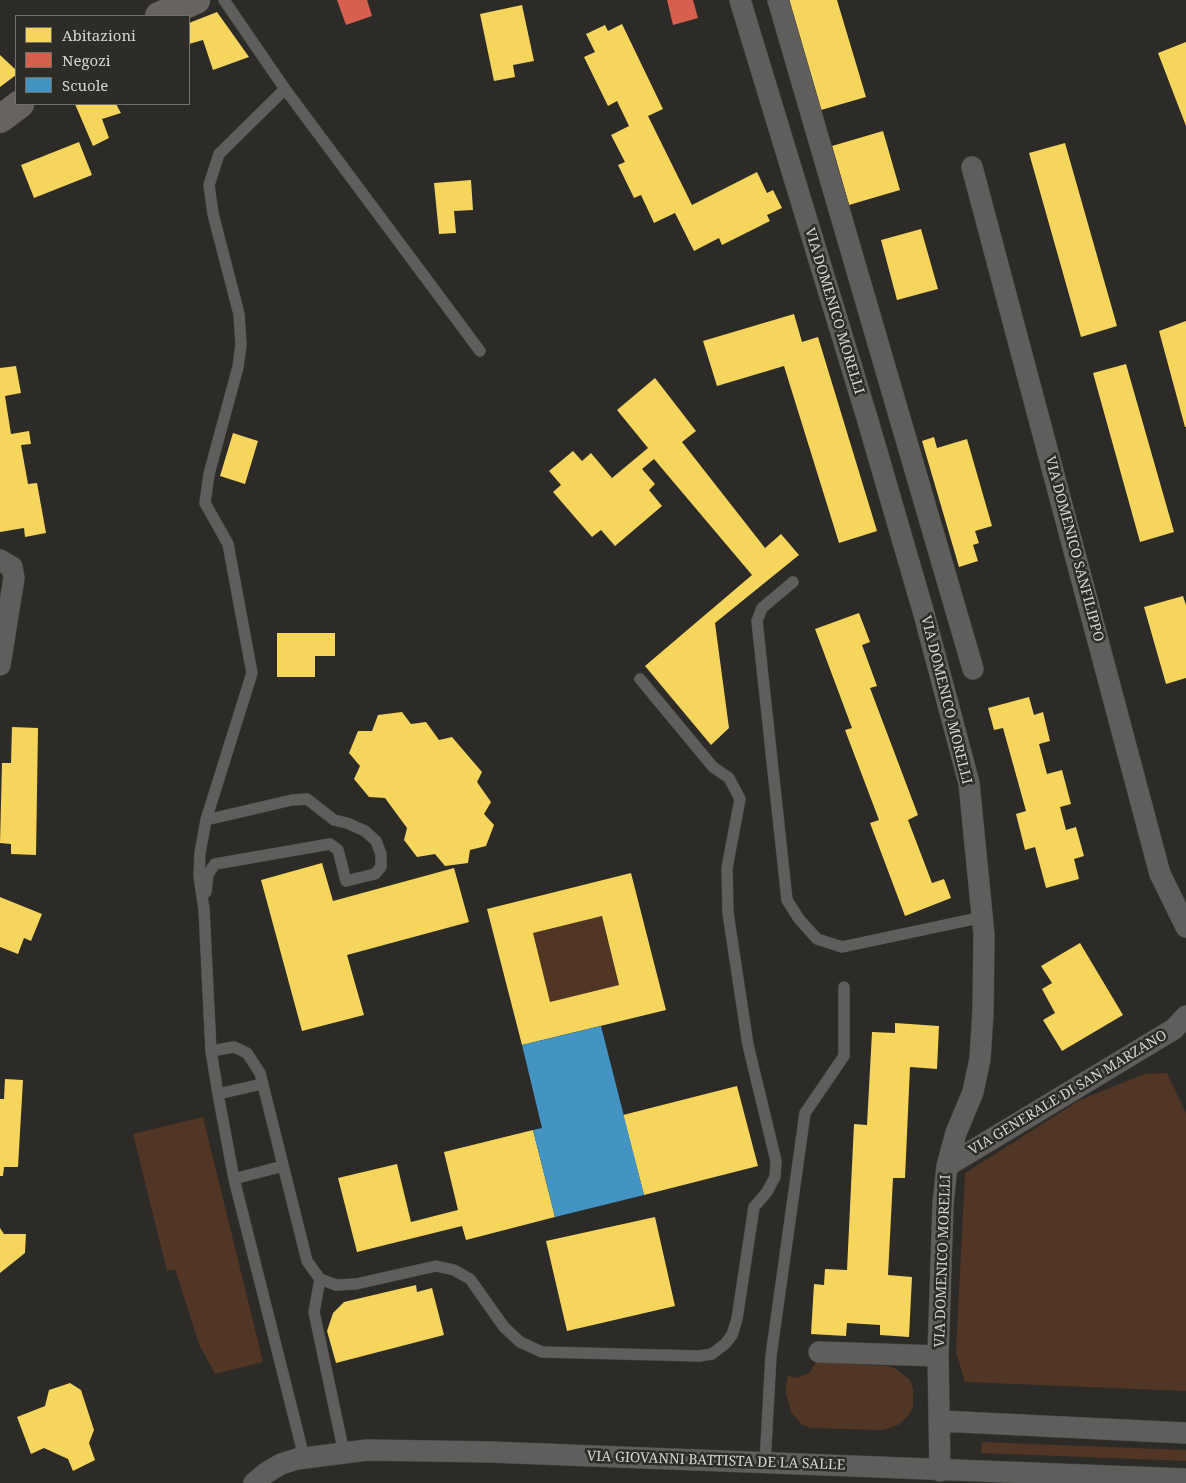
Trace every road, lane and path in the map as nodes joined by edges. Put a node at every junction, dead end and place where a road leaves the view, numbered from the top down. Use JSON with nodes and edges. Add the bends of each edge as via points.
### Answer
{"nodes":[{"id":1,"x":196,"y":0,"type":"edge"},
{"id":2,"x":224,"y":0,"type":"edge"},
{"id":3,"x":740,"y":0,"type":"edge"},
{"id":4,"x":778,"y":0,"type":"edge"},
{"id":5,"x":161,"y":15,"type":"edge"},
{"id":6,"x":285,"y":89,"type":"junction"},
{"id":7,"x":19,"y":105,"type":"edge"},
{"id":8,"x":0,"y":119,"type":"edge"},
{"id":9,"x":972,"y":167,"type":"dead end"},
{"id":10,"x":480,"y":351,"type":"dead end"},
{"id":11,"x":0,"y":560,"type":"edge"},
{"id":12,"x":793,"y":582,"type":"dead end"},
{"id":13,"x":0,"y":665,"type":"edge"},
{"id":14,"x":973,"y":669,"type":"dead end"},
{"id":15,"x":640,"y":679,"type":"dead end"},
{"id":16,"x":206,"y":820,"type":"junction"},
{"id":17,"x":204,"y":909,"type":"junction"},
{"id":18,"x":983,"y":917,"type":"junction"},
{"id":19,"x":1186,"y":927,"type":"edge"},
{"id":20,"x":844,"y":987,"type":"dead end"},
{"id":21,"x":1186,"y":1016,"type":"edge"},
{"id":22,"x":211,"y":1051,"type":"junction"},
{"id":23,"x":262,"y":1084,"type":"junction"},
{"id":24,"x":218,"y":1094,"type":"junction"},
{"id":25,"x":283,"y":1166,"type":"junction"},
{"id":26,"x":947,"y":1166,"type":"junction"},
{"id":27,"x":234,"y":1178,"type":"junction"},
{"id":28,"x":320,"y":1279,"type":"junction"},
{"id":29,"x":819,"y":1352,"type":"dead end"},
{"id":30,"x":938,"y":1356,"type":"junction"},
{"id":31,"x":940,"y":1421,"type":"junction"},
{"id":32,"x":1186,"y":1432,"type":"edge"},
{"id":33,"x":344,"y":1453,"type":"junction"},
{"id":34,"x":304,"y":1457,"type":"junction"},
{"id":35,"x":765,"y":1463,"type":"junction"},
{"id":36,"x":942,"y":1477,"type":"edge"},
{"id":37,"x":1186,"y":1479,"type":"edge"},
{"id":38,"x":254,"y":1483,"type":"edge"}],
"edges":[{"from":1,"to":5,"type":"main road"},
{"from":2,"to":6,"type":"lane"},
{"from":3,"to":18,"type":"street","name":"VIA DOMENICO MORELLI","via":[[871,430],[956,730],[969,782]]},
{"from":4,"to":14,"type":"street"},
{"from":6,"to":10,"type":"lane"},
{"from":6,"to":16,"type":"lane","via":[[219,154],[209,185],[213,214],[239,314],[241,345],[209,474],[205,504],[228,544],[252,673]]},
{"from":7,"to":8,"type":"main road"},
{"from":9,"to":19,"type":"street","name":"VIA DOMENICO SANFILIPPO","via":[[1160,874]]},
{"from":11,"to":13,"type":"street","via":[[12,568],[14,578]]},
{"from":12,"to":18,"type":"lane","via":[[762,608],[757,621],[787,900],[817,939],[842,947]]},
{"from":15,"to":28,"type":"lane","via":[[713,767],[730,778],[740,799],[727,868],[728,913],[748,1045],[776,1161],[775,1177],[754,1207],[732,1335],[712,1354],[699,1356],[542,1352],[520,1342],[504,1327],[470,1279],[454,1270],[436,1266],[356,1284],[336,1285]]},
{"from":16,"to":17,"type":"lane","via":[[199,876]]},
{"from":16,"to":17,"type":"lane","via":[[307,799],[334,820],[365,831],[376,842],[381,854],[381,867],[375,874],[346,881],[338,850],[330,844],[215,864],[208,874]]},
{"from":17,"to":22,"type":"lane"},
{"from":18,"to":26,"type":"street","name":"VIA DOMENICO MORELLI","via":[[980,1059],[973,1092]]},
{"from":20,"to":35,"type":"lane","via":[[844,1056],[805,1113],[771,1356]]},
{"from":21,"to":26,"type":"street","name":"VIA GENERALE DI SAN MARZANO","via":[[1174,1029]]},
{"from":22,"to":23,"type":"lane","via":[[234,1047],[247,1053],[260,1073]]},
{"from":22,"to":24,"type":"lane"},
{"from":23,"to":24,"type":"lane"},
{"from":23,"to":25,"type":"lane"},
{"from":24,"to":27,"type":"lane"},
{"from":25,"to":27,"type":"lane"},
{"from":25,"to":28,"type":"lane","via":[[307,1261]]},
{"from":26,"to":30,"type":"street","name":"VIA DOMENICO MORELLI"},
{"from":27,"to":34,"type":"lane"},
{"from":28,"to":33,"type":"lane","via":[[314,1312]]},
{"from":29,"to":30,"type":"street"},
{"from":30,"to":31,"type":"street","name":"VIA DOMENICO MORELLI"},
{"from":31,"to":32,"type":"street"},
{"from":31,"to":36,"type":"street","name":"VIA DOMENICO MORELLI"},
{"from":33,"to":34,"type":"street","name":"VIA GIOVANNI BATTISTA DE LA SALLE"},
{"from":33,"to":35,"type":"street","name":"VIA GIOVANNI BATTISTA DE LA SALLE","via":[[367,1450],[478,1452]]},
{"from":34,"to":38,"type":"street","name":"VIA GIOVANNI BATTISTA DE LA SALLE","via":[[281,1464]]},
{"from":35,"to":36,"type":"street","name":"VIA GIOVANNI BATTISTA DE LA SALLE"},
{"from":36,"to":37,"type":"street","name":"VIA GIOVANNI BATTISTA DE LA SALLE"}]}
